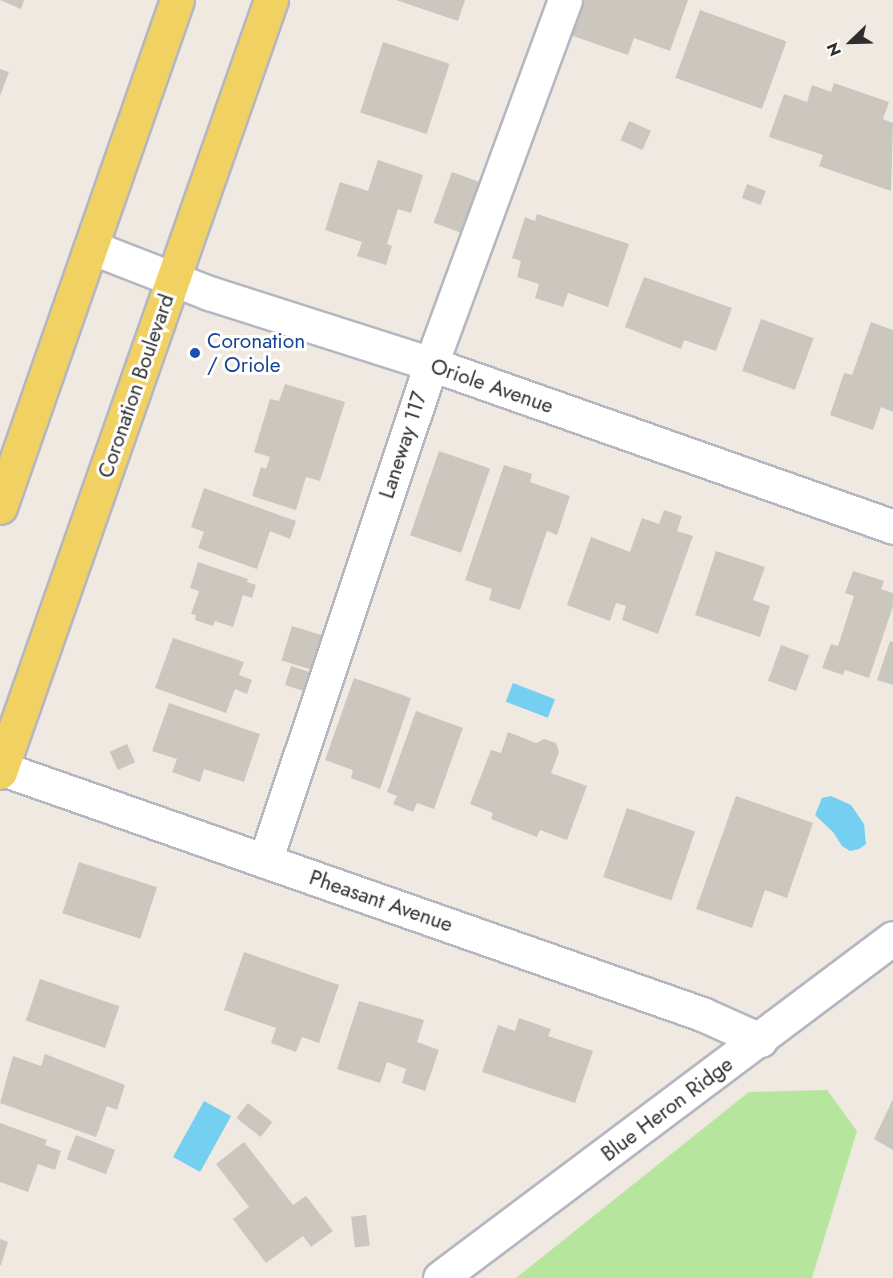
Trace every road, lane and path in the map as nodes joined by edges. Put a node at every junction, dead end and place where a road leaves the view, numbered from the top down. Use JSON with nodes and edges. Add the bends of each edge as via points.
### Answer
{"nodes":[{"id":1,"x":177,"y":0,"type":"edge"},
{"id":2,"x":271,"y":0,"type":"edge"},
{"id":3,"x":566,"y":0,"type":"edge"},
{"id":4,"x":91,"y":247,"type":"junction"},
{"id":5,"x":173,"y":280,"type":"junction"},
{"id":6,"x":430,"y":364,"type":"junction"},
{"id":7,"x":0,"y":507,"type":"edge"},
{"id":8,"x":893,"y":526,"type":"edge"},
{"id":9,"x":0,"y":770,"type":"edge"},
{"id":10,"x":265,"y":861,"type":"junction"},
{"id":11,"x":893,"y":938,"type":"edge"},
{"id":12,"x":760,"y":1040,"type":"junction"},
{"id":13,"x":440,"y":1278,"type":"edge"}],
"edges":[{"from":1,"to":4,"type":"main road"},
{"from":2,"to":5,"type":"main road","name":"Coronation Boulevard"},
{"from":3,"to":6,"type":"street","name":"Laneway 117"},
{"from":4,"to":5,"type":"street","name":"Oriole Avenue"},
{"from":4,"to":7,"type":"main road"},
{"from":5,"to":6,"type":"street","name":"Oriole Avenue"},
{"from":5,"to":9,"type":"main road","name":"Coronation Boulevard"},
{"from":6,"to":8,"type":"street","name":"Oriole Avenue"},
{"from":6,"to":10,"type":"street","name":"Laneway 117"},
{"from":9,"to":10,"type":"street","name":"Pheasant Avenue"},
{"from":10,"to":12,"type":"street","name":"Pheasant Avenue","via":[[702,1014]]},
{"from":11,"to":12,"type":"street","name":"Blue Heron Ridge"},
{"from":12,"to":13,"type":"street","name":"Blue Heron Ridge"}]}
